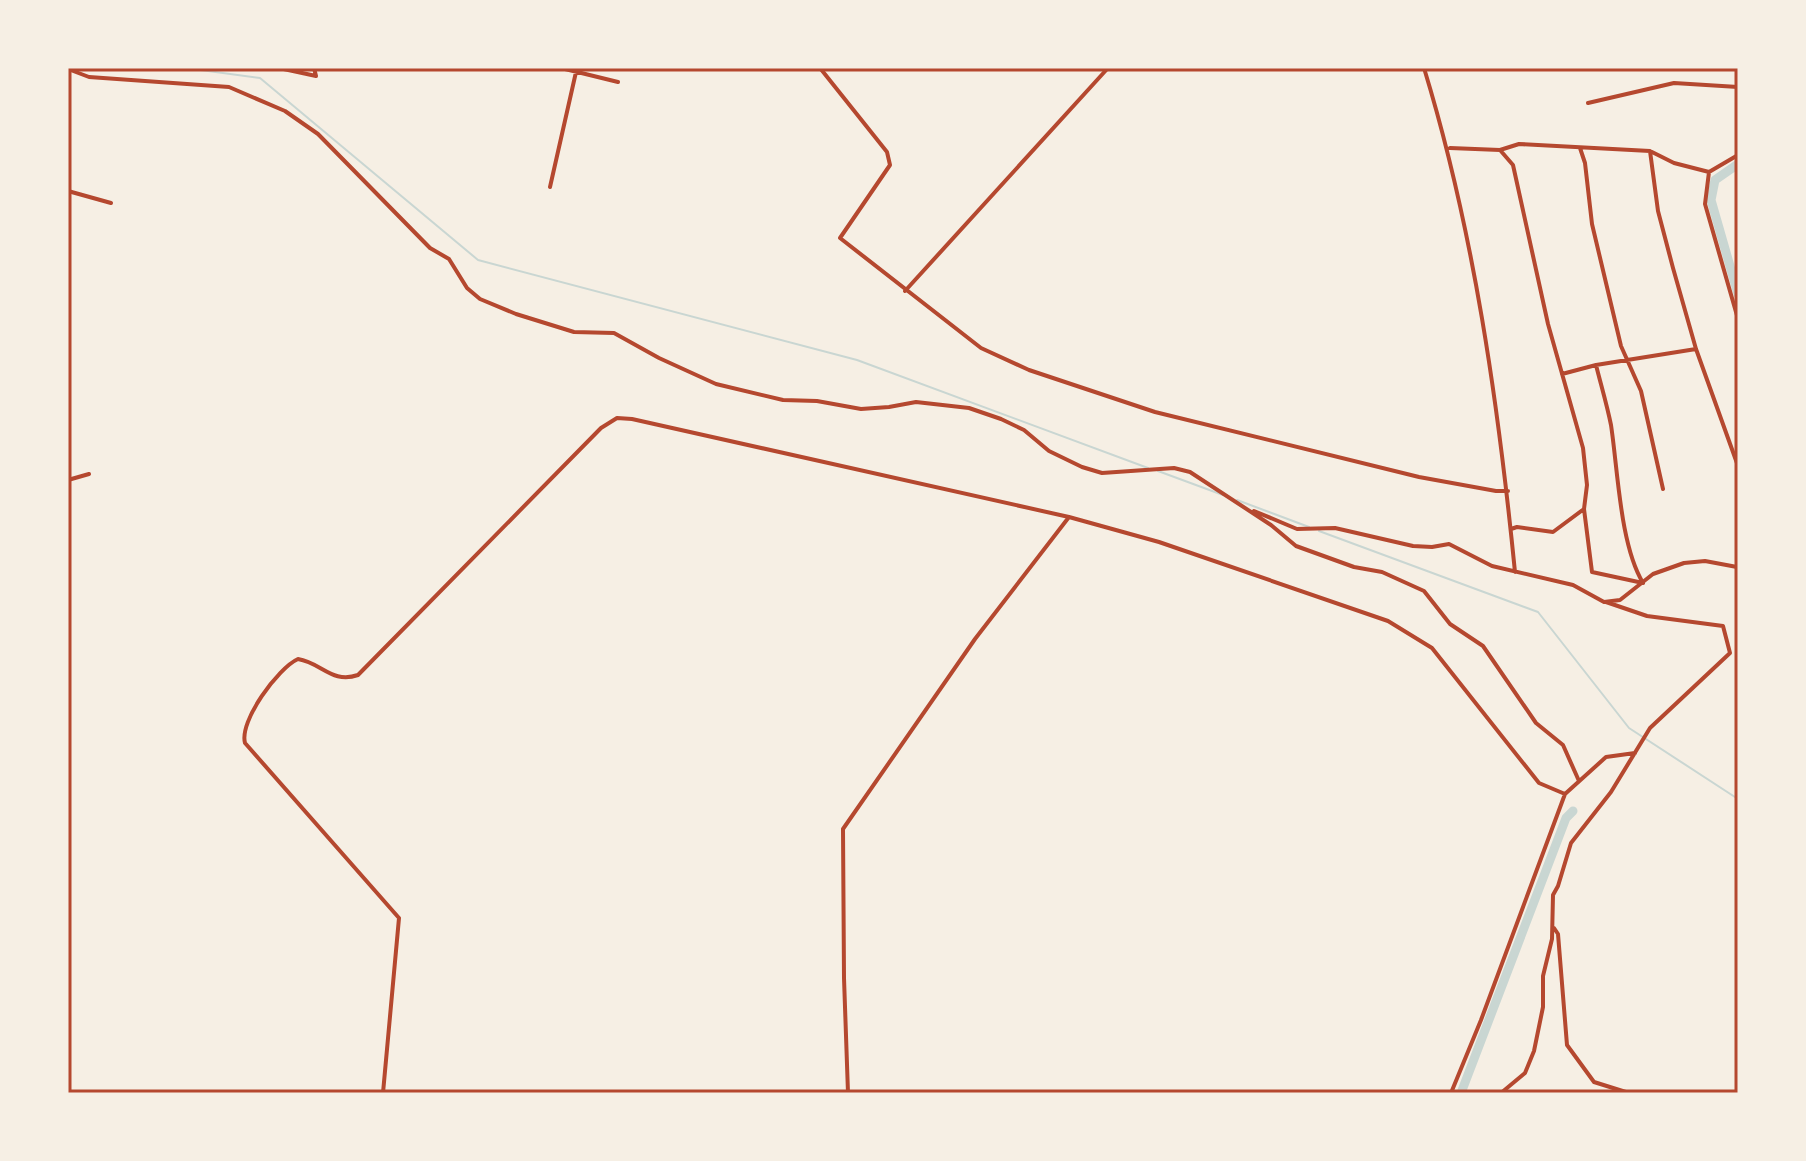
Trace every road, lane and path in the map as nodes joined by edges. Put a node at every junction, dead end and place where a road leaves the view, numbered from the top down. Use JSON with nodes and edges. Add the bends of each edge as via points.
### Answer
{"nodes":[{"id":1,"x":279,"y":68,"type":"edge"},
{"id":2,"x":314,"y":68,"type":"edge"},
{"id":3,"x":561,"y":68,"type":"edge"},
{"id":4,"x":820,"y":68,"type":"edge"},
{"id":5,"x":1108,"y":68,"type":"edge"},
{"id":6,"x":1424,"y":68,"type":"edge"},
{"id":7,"x":68,"y":69,"type":"edge"},
{"id":8,"x":576,"y":72,"type":"junction"},
{"id":9,"x":618,"y":82,"type":"dead end"},
{"id":10,"x":1738,"y":87,"type":"edge"},
{"id":11,"x":1588,"y":103,"type":"dead end"},
{"id":12,"x":1449,"y":148,"type":"junction"},
{"id":13,"x":1580,"y":148,"type":"junction"},
{"id":14,"x":1500,"y":150,"type":"junction"},
{"id":15,"x":1650,"y":151,"type":"junction"},
{"id":16,"x":1738,"y":155,"type":"edge"},
{"id":17,"x":1709,"y":172,"type":"junction"},
{"id":18,"x":550,"y":187,"type":"dead end"},
{"id":19,"x":68,"y":191,"type":"edge"},
{"id":20,"x":111,"y":203,"type":"dead end"},
{"id":21,"x":905,"y":291,"type":"junction"},
{"id":22,"x":1738,"y":319,"type":"edge"},
{"id":23,"x":1696,"y":349,"type":"junction"},
{"id":24,"x":1627,"y":359,"type":"junction"},
{"id":25,"x":1596,"y":365,"type":"junction"},
{"id":26,"x":1562,"y":374,"type":"junction"},
{"id":27,"x":89,"y":474,"type":"dead end"},
{"id":28,"x":68,"y":480,"type":"edge"},
{"id":29,"x":1663,"y":489,"type":"dead end"},
{"id":30,"x":1508,"y":491,"type":"junction"},
{"id":31,"x":1247,"y":509,"type":"junction"},
{"id":32,"x":1584,"y":509,"type":"junction"},
{"id":33,"x":1069,"y":517,"type":"junction"},
{"id":34,"x":1511,"y":529,"type":"junction"},
{"id":35,"x":1737,"y":543,"type":"edge"},
{"id":36,"x":1737,"y":567,"type":"edge"},
{"id":37,"x":1515,"y":573,"type":"junction"},
{"id":38,"x":1738,"y":580,"type":"edge"},
{"id":39,"x":1643,"y":583,"type":"junction"},
{"id":40,"x":1604,"y":602,"type":"junction"},
{"id":41,"x":1635,"y":753,"type":"junction"},
{"id":42,"x":1579,"y":781,"type":"junction"},
{"id":43,"x":1565,"y":794,"type":"junction"},
{"id":44,"x":1552,"y":926,"type":"junction"},
{"id":45,"x":383,"y":1093,"type":"edge"},
{"id":46,"x":848,"y":1093,"type":"edge"},
{"id":47,"x":1451,"y":1093,"type":"edge"},
{"id":48,"x":1501,"y":1093,"type":"edge"},
{"id":49,"x":1629,"y":1093,"type":"edge"}],
"edges":[{"from":1,"to":2,"type":"street","via":[[316,76]]},
{"from":3,"to":8,"type":"street"},
{"from":4,"to":21,"type":"street","via":[[887,152],[890,165],[840,238]]},
{"from":5,"to":21,"type":"street"},
{"from":6,"to":12,"type":"street"},
{"from":7,"to":31,"type":"street","via":[[89,77],[229,87],[285,111],[318,134],[430,248],[449,259],[473,293],[516,314],[574,332],[614,333],[716,384],[783,400],[861,409],[916,402],[969,408],[1024,430],[1049,451],[1082,467],[1102,473],[1174,468],[1190,472]]},
{"from":8,"to":9,"type":"street"},
{"from":8,"to":18,"type":"street"},
{"from":10,"to":11,"type":"street","via":[[1674,83]]},
{"from":12,"to":14,"type":"street"},
{"from":12,"to":30,"type":"street","via":[[1474,269]]},
{"from":13,"to":14,"type":"street","via":[[1519,144]]},
{"from":13,"to":15,"type":"street"},
{"from":13,"to":24,"type":"street","via":[[1592,224]]},
{"from":14,"to":26,"type":"street","via":[[1513,165]]},
{"from":15,"to":17,"type":"street"},
{"from":15,"to":23,"type":"street","via":[[1658,211]]},
{"from":16,"to":17,"type":"street"},
{"from":17,"to":22,"type":"street","via":[[1705,204]]},
{"from":19,"to":20,"type":"street"},
{"from":21,"to":30,"type":"street","via":[[981,348],[1029,370],[1155,412],[1419,477]]},
{"from":23,"to":24,"type":"street"},
{"from":23,"to":35,"type":"street","via":[[1738,466]]},
{"from":24,"to":25,"type":"street"},
{"from":24,"to":29,"type":"street","via":[[1641,391]]},
{"from":25,"to":26,"type":"street"},
{"from":25,"to":39,"type":"street","via":[[1626,530]]},
{"from":26,"to":32,"type":"street","via":[[1583,448]]},
{"from":27,"to":28,"type":"street"},
{"from":30,"to":34,"type":"street"},
{"from":31,"to":37,"type":"street","via":[[1297,529],[1335,528],[1413,546],[1449,544]]},
{"from":31,"to":42,"type":"street","via":[[1296,546],[1424,591],[1450,624],[1483,646],[1536,723],[1563,745]]},
{"from":32,"to":34,"type":"street","via":[[1553,532]]},
{"from":32,"to":39,"type":"street","via":[[1592,572]]},
{"from":33,"to":43,"type":"street","via":[[1159,542],[1388,621],[1432,648],[1539,783]]},
{"from":33,"to":45,"type":"street","via":[[617,418],[601,428],[358,675],[346,679],[298,659],[280,671],[246,723],[245,743],[399,918]]},
{"from":33,"to":46,"type":"street","via":[[975,639],[843,829]]},
{"from":34,"to":37,"type":"street"},
{"from":35,"to":36,"type":"street"},
{"from":36,"to":38,"type":"street"},
{"from":36,"to":39,"type":"street","via":[[1684,563]]},
{"from":37,"to":40,"type":"street","via":[[1573,585]]},
{"from":39,"to":40,"type":"street","via":[[1620,600]]},
{"from":40,"to":41,"type":"street","via":[[1647,616],[1723,626],[1730,653],[1650,728]]},
{"from":41,"to":42,"type":"street","via":[[1606,757]]},
{"from":41,"to":44,"type":"street","via":[[1571,843],[1553,895]]},
{"from":42,"to":43,"type":"street"},
{"from":43,"to":47,"type":"street"},
{"from":44,"to":48,"type":"street","via":[[1534,1051],[1525,1073]]},
{"from":44,"to":49,"type":"street","via":[[1558,934],[1567,1045],[1594,1082]]}]}
